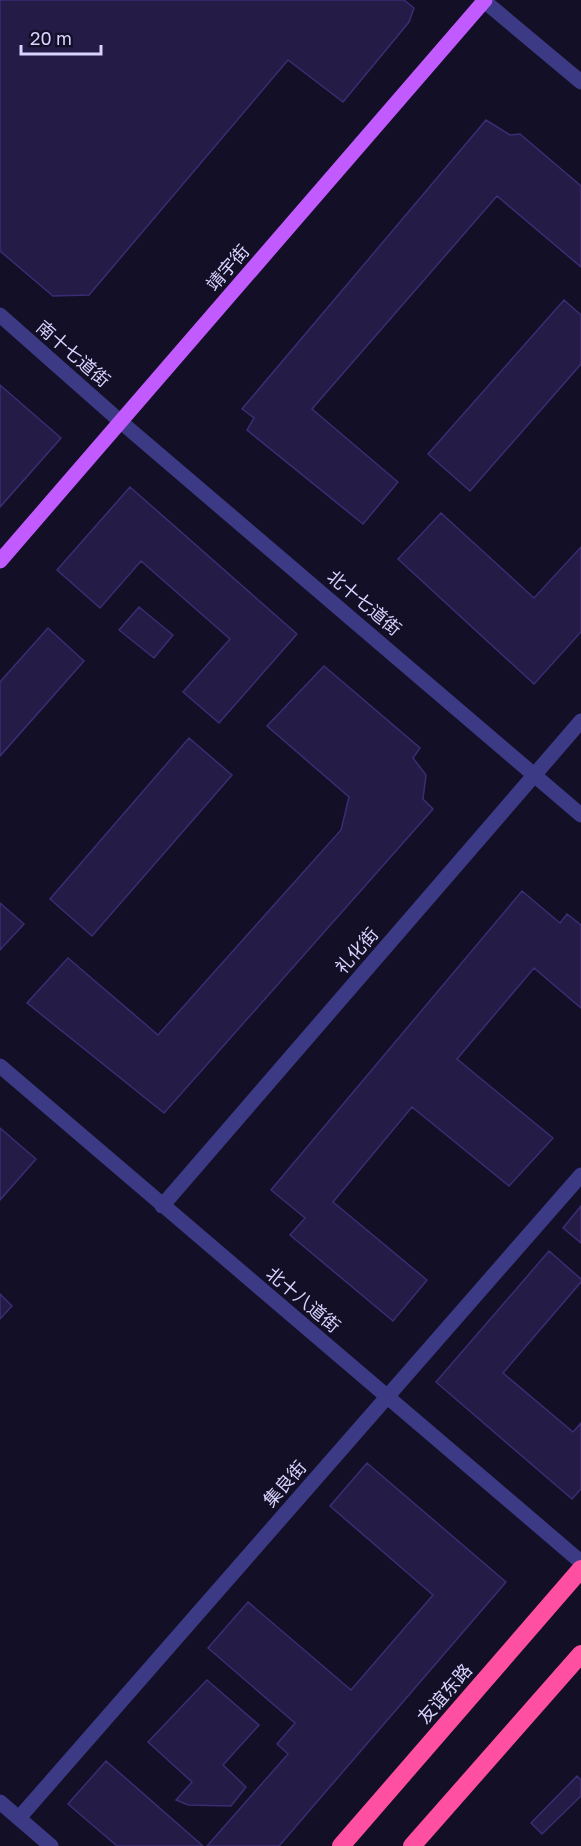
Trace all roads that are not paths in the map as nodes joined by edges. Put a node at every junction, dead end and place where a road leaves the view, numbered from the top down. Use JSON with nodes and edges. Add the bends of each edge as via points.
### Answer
{"nodes":[{"id":1,"x":484,"y":0,"type":"edge"},
{"id":2,"x":581,"y":82,"type":"edge"},
{"id":3,"x":0,"y":315,"type":"edge"},
{"id":4,"x":121,"y":422,"type":"junction"},
{"id":5,"x":0,"y":561,"type":"edge"},
{"id":6,"x":581,"y":720,"type":"edge"},
{"id":7,"x":534,"y":775,"type":"junction"},
{"id":8,"x":581,"y":815,"type":"edge"},
{"id":9,"x":0,"y":1066,"type":"edge"},
{"id":10,"x":581,"y":1175,"type":"edge"},
{"id":11,"x":162,"y":1206,"type":"junction"},
{"id":12,"x":387,"y":1397,"type":"junction"},
{"id":13,"x":581,"y":1562,"type":"edge"},
{"id":14,"x":581,"y":1569,"type":"edge"},
{"id":15,"x":581,"y":1654,"type":"edge"},
{"id":16,"x":0,"y":1802,"type":"edge"},
{"id":17,"x":19,"y":1818,"type":"junction"},
{"id":18,"x":51,"y":1846,"type":"edge"},
{"id":19,"x":340,"y":1846,"type":"edge"},
{"id":20,"x":412,"y":1846,"type":"edge"}],
"edges":[{"from":1,"to":2,"type":"street"},
{"from":1,"to":4,"type":"main road","name":"靖宇街"},
{"from":3,"to":4,"type":"street","name":"南十七道街"},
{"from":4,"to":5,"type":"main road","name":"靖宇街"},
{"from":4,"to":7,"type":"street","name":"北十七道街"},
{"from":6,"to":7,"type":"street","name":"礼化街"},
{"from":7,"to":8,"type":"street","name":"北十七道街"},
{"from":7,"to":11,"type":"street","name":"礼化街"},
{"from":9,"to":11,"type":"street","name":"北十八道街"},
{"from":10,"to":12,"type":"street","name":"集良街"},
{"from":11,"to":12,"type":"street","name":"北十八道街"},
{"from":12,"to":13,"type":"street","name":"北十八道街"},
{"from":12,"to":17,"type":"street","name":"集良街"},
{"from":14,"to":19,"type":"highway","name":"友谊东路"},
{"from":15,"to":20,"type":"highway"},
{"from":16,"to":17,"type":"street"},
{"from":17,"to":18,"type":"street"}]}
